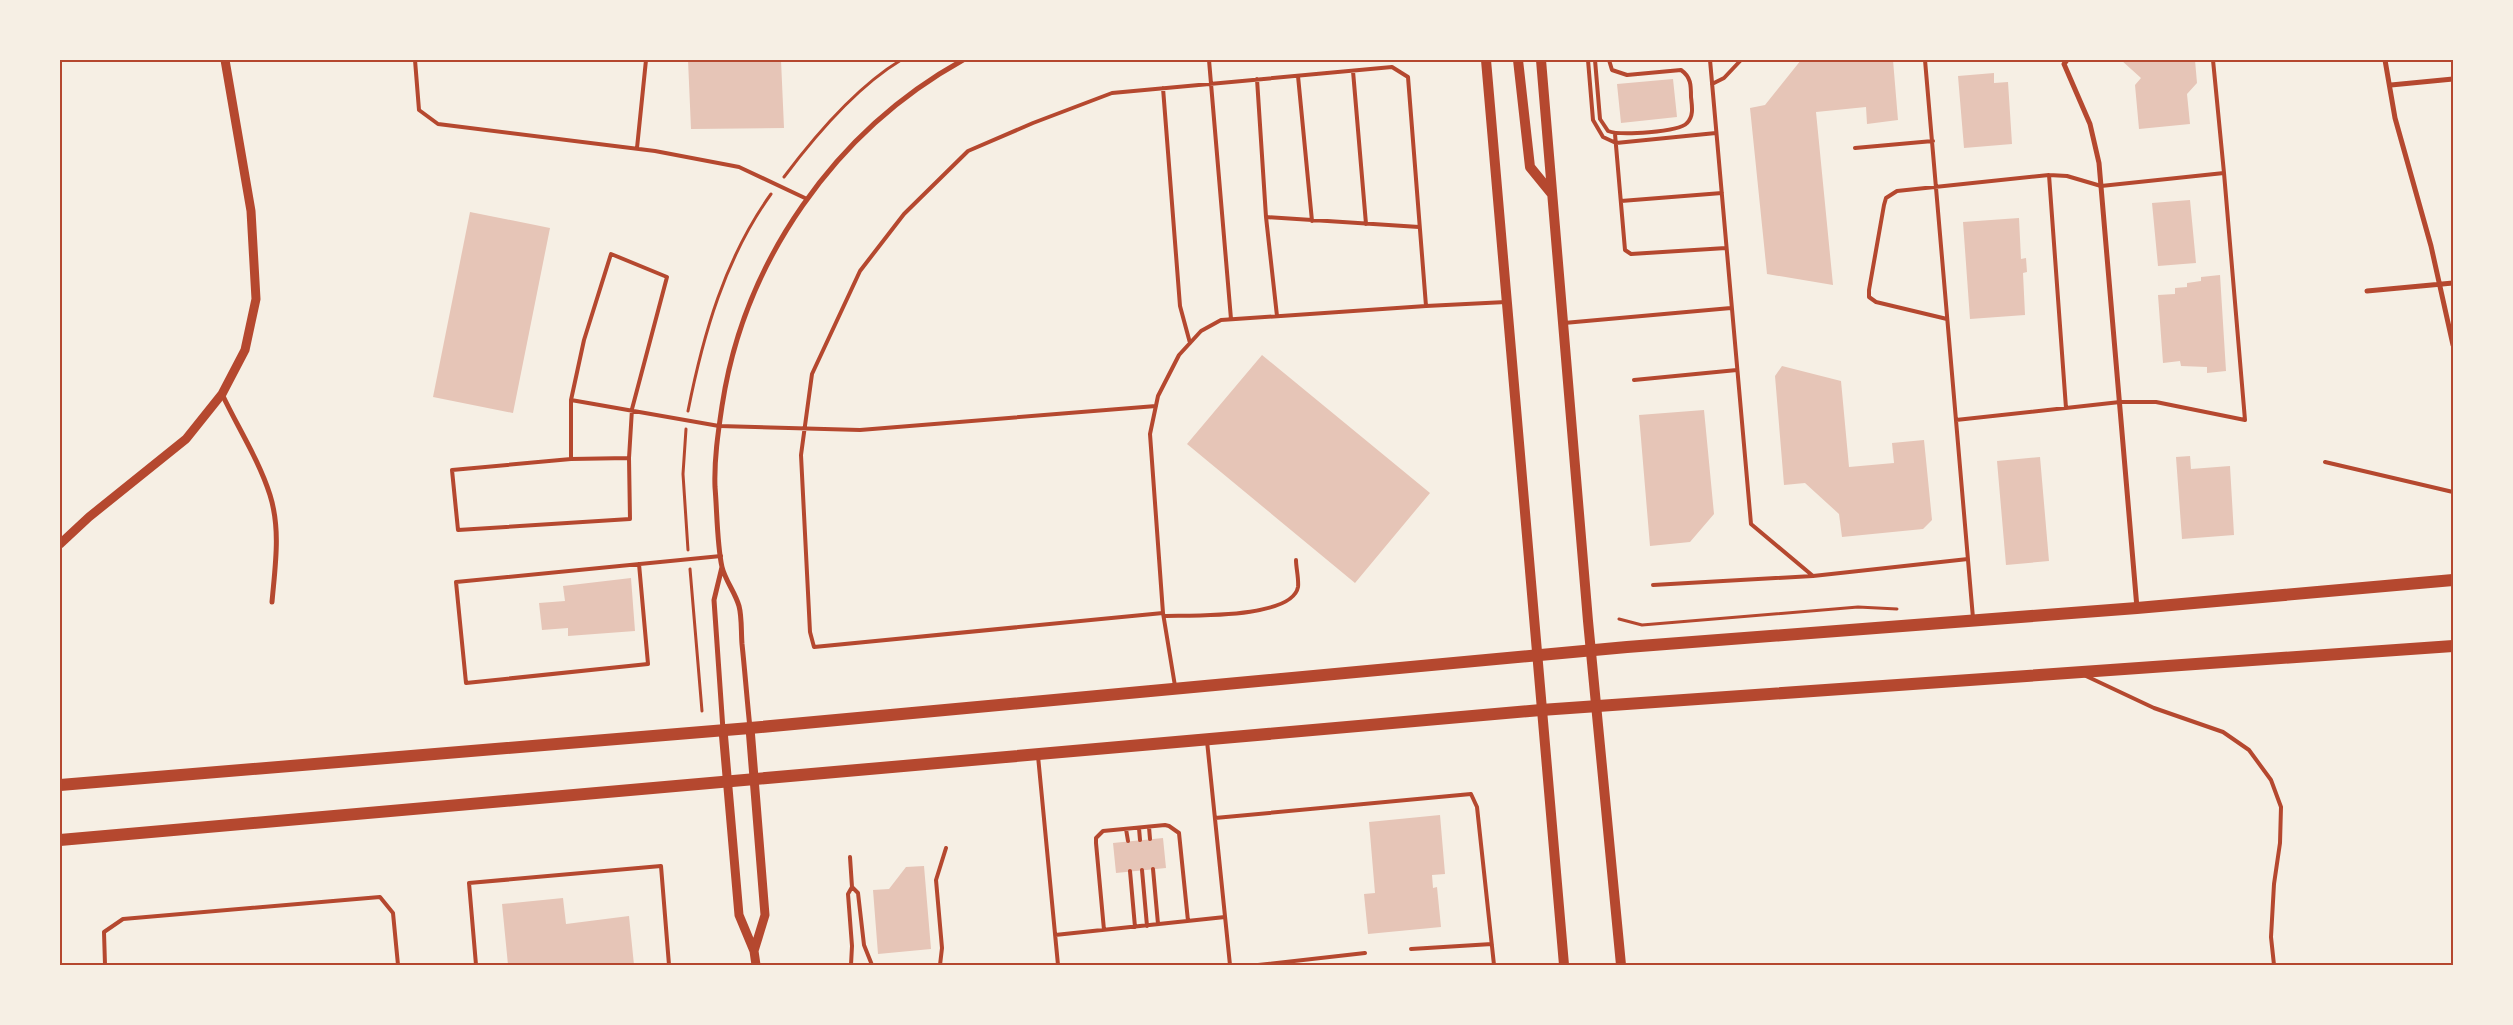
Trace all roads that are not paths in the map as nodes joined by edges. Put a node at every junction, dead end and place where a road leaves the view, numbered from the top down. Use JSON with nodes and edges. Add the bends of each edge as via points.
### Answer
{"nodes":[{"id":1,"x":225,"y":60,"type":"edge"},
{"id":2,"x":415,"y":60,"type":"edge"},
{"id":3,"x":646,"y":60,"type":"edge"},
{"id":4,"x":963,"y":60,"type":"edge"},
{"id":5,"x":1209,"y":60,"type":"edge"},
{"id":6,"x":1486,"y":60,"type":"edge"},
{"id":7,"x":1518,"y":60,"type":"edge"},
{"id":8,"x":1541,"y":60,"type":"edge"},
{"id":9,"x":1588,"y":60,"type":"edge"},
{"id":10,"x":1595,"y":60,"type":"edge"},
{"id":11,"x":1609,"y":60,"type":"edge"},
{"id":12,"x":1710,"y":60,"type":"edge"},
{"id":13,"x":1741,"y":60,"type":"edge"},
{"id":14,"x":1925,"y":60,"type":"edge"},
{"id":15,"x":2214,"y":60,"type":"edge"},
{"id":16,"x":2385,"y":60,"type":"edge"},
{"id":17,"x":2064,"y":61,"type":"edge"},
{"id":18,"x":1354,"y":71,"type":"junction"},
{"id":19,"x":1298,"y":76,"type":"junction"},
{"id":20,"x":1257,"y":79,"type":"junction"},
{"id":21,"x":2453,"y":79,"type":"edge"},
{"id":22,"x":1210,"y":84,"type":"junction"},
{"id":23,"x":1712,"y":84,"type":"junction"},
{"id":24,"x":2391,"y":85,"type":"junction"},
{"id":25,"x":1163,"y":88,"type":"junction"},
{"id":26,"x":1716,"y":133,"type":"junction"},
{"id":27,"x":1615,"y":134,"type":"junction"},
{"id":28,"x":1933,"y":141,"type":"junction"},
{"id":29,"x":1616,"y":143,"type":"junction"},
{"id":30,"x":637,"y":148,"type":"junction"},
{"id":31,"x":1855,"y":148,"type":"dead end"},
{"id":32,"x":2224,"y":173,"type":"junction"},
{"id":33,"x":2049,"y":175,"type":"junction"},
{"id":34,"x":1937,"y":185,"type":"junction"},
{"id":35,"x":2101,"y":186,"type":"junction"},
{"id":36,"x":1722,"y":193,"type":"junction"},
{"id":37,"x":1552,"y":194,"type":"junction"},
{"id":38,"x":807,"y":199,"type":"junction"},
{"id":39,"x":1621,"y":201,"type":"junction"},
{"id":40,"x":1266,"y":217,"type":"junction"},
{"id":41,"x":1312,"y":221,"type":"junction"},
{"id":42,"x":1366,"y":224,"type":"junction"},
{"id":43,"x":1419,"y":227,"type":"junction"},
{"id":44,"x":1726,"y":248,"type":"junction"},
{"id":45,"x":2453,"y":283,"type":"edge"},
{"id":46,"x":2440,"y":284,"type":"junction"},
{"id":47,"x":2367,"y":291,"type":"dead end"},
{"id":48,"x":1507,"y":302,"type":"junction"},
{"id":49,"x":1426,"y":306,"type":"junction"},
{"id":50,"x":1731,"y":308,"type":"junction"},
{"id":51,"x":1277,"y":316,"type":"junction"},
{"id":52,"x":1231,"y":319,"type":"junction"},
{"id":53,"x":1947,"y":319,"type":"junction"},
{"id":54,"x":1564,"y":323,"type":"junction"},
{"id":55,"x":1190,"y":343,"type":"junction"},
{"id":56,"x":2453,"y":345,"type":"edge"},
{"id":57,"x":1737,"y":370,"type":"junction"},
{"id":58,"x":1634,"y":380,"type":"dead end"},
{"id":59,"x":222,"y":394,"type":"junction"},
{"id":60,"x":571,"y":400,"type":"junction"},
{"id":61,"x":2120,"y":402,"type":"junction"},
{"id":62,"x":1156,"y":406,"type":"junction"},
{"id":63,"x":2066,"y":408,"type":"junction"},
{"id":64,"x":632,"y":409,"type":"junction"},
{"id":65,"x":1956,"y":420,"type":"junction"},
{"id":66,"x":719,"y":426,"type":"junction"},
{"id":67,"x":805,"y":429,"type":"junction"},
{"id":68,"x":628,"y":458,"type":"junction"},
{"id":69,"x":571,"y":459,"type":"junction"},
{"id":70,"x":2325,"y":462,"type":"dead end"},
{"id":71,"x":2453,"y":492,"type":"edge"},
{"id":72,"x":60,"y":544,"type":"edge"},
{"id":73,"x":721,"y":556,"type":"junction"},
{"id":74,"x":1296,"y":560,"type":"dead end"},
{"id":75,"x":1968,"y":560,"type":"junction"},
{"id":76,"x":639,"y":564,"type":"junction"},
{"id":77,"x":722,"y":567,"type":"junction"},
{"id":78,"x":1813,"y":576,"type":"junction"},
{"id":79,"x":2453,"y":580,"type":"edge"},
{"id":80,"x":1653,"y":585,"type":"dead end"},
{"id":81,"x":272,"y":602,"type":"dead end"},
{"id":82,"x":2137,"y":608,"type":"junction"},
{"id":83,"x":1164,"y":614,"type":"junction"},
{"id":84,"x":1973,"y":620,"type":"junction"},
{"id":85,"x":2453,"y":646,"type":"edge"},
{"id":86,"x":1591,"y":650,"type":"junction"},
{"id":87,"x":1539,"y":655,"type":"junction"},
{"id":88,"x":2077,"y":672,"type":"junction"},
{"id":89,"x":1176,"y":688,"type":"junction"},
{"id":90,"x":1597,"y":707,"type":"junction"},
{"id":91,"x":1541,"y":710,"type":"junction"},
{"id":92,"x":750,"y":728,"type":"junction"},
{"id":93,"x":722,"y":730,"type":"junction"},
{"id":94,"x":1207,"y":739,"type":"junction"},
{"id":95,"x":1038,"y":754,"type":"junction"},
{"id":96,"x":754,"y":779,"type":"junction"},
{"id":97,"x":727,"y":781,"type":"junction"},
{"id":98,"x":60,"y":786,"type":"edge"},
{"id":99,"x":1215,"y":818,"type":"junction"},
{"id":100,"x":1149,"y":827,"type":"junction"},
{"id":101,"x":1139,"y":828,"type":"junction"},
{"id":102,"x":1126,"y":829,"type":"junction"},
{"id":103,"x":1150,"y":839,"type":"dead end"},
{"id":104,"x":60,"y":840,"type":"edge"},
{"id":105,"x":1140,"y":840,"type":"dead end"},
{"id":106,"x":1128,"y":842,"type":"dead end"},
{"id":107,"x":946,"y":848,"type":"dead end"},
{"id":108,"x":850,"y":857,"type":"dead end"},
{"id":109,"x":1153,"y":869,"type":"dead end"},
{"id":110,"x":1142,"y":870,"type":"dead end"},
{"id":111,"x":1130,"y":871,"type":"dead end"},
{"id":112,"x":852,"y":887,"type":"junction"},
{"id":113,"x":1225,"y":917,"type":"junction"},
{"id":114,"x":1188,"y":921,"type":"junction"},
{"id":115,"x":1158,"y":924,"type":"junction"},
{"id":116,"x":1147,"y":926,"type":"junction"},
{"id":117,"x":1135,"y":927,"type":"junction"},
{"id":118,"x":1104,"y":930,"type":"junction"},
{"id":119,"x":1056,"y":935,"type":"junction"},
{"id":120,"x":1492,"y":944,"type":"junction"},
{"id":121,"x":1411,"y":949,"type":"dead end"},
{"id":122,"x":754,"y":951,"type":"junction"},
{"id":123,"x":1365,"y":953,"type":"dead end"},
{"id":124,"x":105,"y":965,"type":"edge"},
{"id":125,"x":398,"y":965,"type":"edge"},
{"id":126,"x":476,"y":965,"type":"edge"},
{"id":127,"x":669,"y":965,"type":"edge"},
{"id":128,"x":756,"y":965,"type":"edge"},
{"id":129,"x":851,"y":965,"type":"edge"},
{"id":130,"x":872,"y":965,"type":"edge"},
{"id":131,"x":940,"y":965,"type":"edge"},
{"id":132,"x":1058,"y":965,"type":"edge"},
{"id":133,"x":1230,"y":965,"type":"edge"},
{"id":134,"x":1258,"y":965,"type":"edge"},
{"id":135,"x":1494,"y":965,"type":"edge"},
{"id":136,"x":1564,"y":965,"type":"edge"},
{"id":137,"x":1621,"y":965,"type":"edge"},
{"id":138,"x":2274,"y":965,"type":"edge"}],
"edges":[{"from":1,"to":59,"type":"street","via":[[251,211],[256,299],[245,350]]},
{"from":2,"to":30,"type":"lane","via":[[419,110],[438,124]]},
{"from":3,"to":30,"type":"lane"},
{"from":4,"to":38,"type":"street","via":[[900,100],[864,132],[828,170]]},
{"from":5,"to":22,"type":"lane"},
{"from":6,"to":48,"type":"main road"},
{"from":7,"to":37,"type":"main road","via":[[1530,167]]},
{"from":8,"to":37,"type":"main road"},
{"from":9,"to":29,"type":"lane","via":[[1593,120],[1603,137]]},
{"from":10,"to":27,"type":"lane","via":[[1600,119],[1608,131]]},
{"from":11,"to":27,"type":"lane","via":[[1612,70],[1618,74],[1681,70],[1690,82],[1692,115],[1684,126]]},
{"from":12,"to":23,"type":"lane"},
{"from":13,"to":23,"type":"lane","via":[[1724,78]]},
{"from":14,"to":28,"type":"lane"},
{"from":15,"to":32,"type":"lane"},
{"from":16,"to":24,"type":"street"},
{"from":17,"to":35,"type":"street","via":[[2090,124]]},
{"from":18,"to":19,"type":"lane"},
{"from":18,"to":42,"type":"lane"},
{"from":18,"to":43,"type":"lane","via":[[1392,67],[1408,77]]},
{"from":19,"to":20,"type":"lane"},
{"from":19,"to":41,"type":"lane"},
{"from":20,"to":22,"type":"lane"},
{"from":20,"to":40,"type":"lane"},
{"from":21,"to":24,"type":"street"},
{"from":22,"to":25,"type":"lane"},
{"from":22,"to":52,"type":"lane"},
{"from":23,"to":26,"type":"lane"},
{"from":24,"to":46,"type":"street","via":[[2395,118]]},
{"from":25,"to":55,"type":"lane","via":[[1180,306]]},
{"from":25,"to":67,"type":"lane","via":[[1112,92],[968,151],[904,214],[860,271],[812,374]]},
{"from":26,"to":29,"type":"lane"},
{"from":26,"to":36,"type":"lane"},
{"from":27,"to":29,"type":"lane"},
{"from":28,"to":31,"type":"lane"},
{"from":28,"to":34,"type":"lane"},
{"from":29,"to":39,"type":"lane"},
{"from":30,"to":38,"type":"lane","via":[[739,167]]},
{"from":32,"to":35,"type":"lane"},
{"from":32,"to":61,"type":"lane","via":[[2245,420],[2156,402]]},
{"from":33,"to":34,"type":"lane"},
{"from":33,"to":35,"type":"lane","via":[[2067,176]]},
{"from":33,"to":63,"type":"lane"},
{"from":34,"to":53,"type":"lane"},
{"from":34,"to":53,"type":"lane","via":[[1897,190],[1886,198],[1868,294],[1876,302]]},
{"from":35,"to":61,"type":"street"},
{"from":36,"to":39,"type":"lane"},
{"from":36,"to":44,"type":"lane"},
{"from":37,"to":54,"type":"main road"},
{"from":38,"to":66,"type":"street","via":[[761,274],[742,320],[726,377]]},
{"from":39,"to":44,"type":"lane","via":[[1625,250],[1631,254]]},
{"from":40,"to":41,"type":"lane"},
{"from":40,"to":51,"type":"lane"},
{"from":41,"to":42,"type":"lane"},
{"from":42,"to":43,"type":"lane"},
{"from":43,"to":49,"type":"lane"},
{"from":44,"to":50,"type":"lane"},
{"from":45,"to":46,"type":"street"},
{"from":46,"to":47,"type":"street"},
{"from":46,"to":56,"type":"street"},
{"from":48,"to":49,"type":"lane"},
{"from":48,"to":87,"type":"main road"},
{"from":49,"to":51,"type":"lane"},
{"from":50,"to":54,"type":"lane"},
{"from":50,"to":57,"type":"lane"},
{"from":51,"to":52,"type":"lane"},
{"from":52,"to":55,"type":"lane","via":[[1221,320],[1201,331]]},
{"from":53,"to":65,"type":"lane"},
{"from":54,"to":86,"type":"main road"},
{"from":55,"to":62,"type":"lane","via":[[1178,355]]},
{"from":57,"to":58,"type":"lane"},
{"from":57,"to":78,"type":"lane","via":[[1751,524]]},
{"from":59,"to":72,"type":"street","via":[[186,438]]},
{"from":59,"to":81,"type":"street","via":[[261,470],[271,497],[276,531]]},
{"from":60,"to":64,"type":"lane"},
{"from":60,"to":64,"type":"lane","via":[[584,340],[611,254],[668,277]]},
{"from":60,"to":69,"type":"lane"},
{"from":61,"to":63,"type":"lane"},
{"from":61,"to":82,"type":"street"},
{"from":62,"to":67,"type":"lane","via":[[860,430]]},
{"from":62,"to":83,"type":"lane","via":[[1150,434]]},
{"from":63,"to":65,"type":"lane"},
{"from":64,"to":66,"type":"lane"},
{"from":64,"to":68,"type":"lane"},
{"from":65,"to":75,"type":"lane"},
{"from":66,"to":67,"type":"lane"},
{"from":66,"to":73,"type":"street","via":[[715,485]]},
{"from":67,"to":83,"type":"lane","via":[[802,464],[810,632],[814,647]]},
{"from":68,"to":69,"type":"lane"},
{"from":68,"to":69,"type":"lane","via":[[630,519],[458,530],[452,470]]},
{"from":70,"to":71,"type":"lane"},
{"from":73,"to":76,"type":"lane"},
{"from":73,"to":77,"type":"street"},
{"from":74,"to":83,"type":"lane","via":[[1298,588],[1289,601],[1274,608],[1218,614]]},
{"from":75,"to":78,"type":"lane"},
{"from":75,"to":84,"type":"lane"},
{"from":76,"to":76,"type":"lane","via":[[456,582],[466,683],[648,664]]},
{"from":77,"to":92,"type":"street","via":[[739,606]]},
{"from":77,"to":93,"type":"street","via":[[714,600]]},
{"from":78,"to":80,"type":"lane"},
{"from":79,"to":82,"type":"main road"},
{"from":82,"to":84,"type":"main road"},
{"from":83,"to":89,"type":"lane"},
{"from":84,"to":86,"type":"main road"},
{"from":85,"to":88,"type":"main road"},
{"from":86,"to":87,"type":"main road"},
{"from":86,"to":90,"type":"main road"},
{"from":87,"to":89,"type":"main road"},
{"from":87,"to":91,"type":"main road"},
{"from":88,"to":90,"type":"main road"},
{"from":88,"to":138,"type":"lane","via":[[2154,708],[2223,732],[2249,750],[2271,780],[2281,807],[2271,937]]},
{"from":89,"to":92,"type":"main road"},
{"from":90,"to":91,"type":"main road"},
{"from":90,"to":137,"type":"main road"},
{"from":91,"to":94,"type":"main road"},
{"from":91,"to":136,"type":"main road"},
{"from":92,"to":93,"type":"main road"},
{"from":92,"to":96,"type":"street"},
{"from":93,"to":97,"type":"street"},
{"from":93,"to":98,"type":"main road"},
{"from":94,"to":95,"type":"main road"},
{"from":94,"to":99,"type":"lane"},
{"from":95,"to":96,"type":"main road"},
{"from":95,"to":119,"type":"lane"},
{"from":96,"to":97,"type":"main road"},
{"from":96,"to":122,"type":"street","via":[[765,915]]},
{"from":97,"to":104,"type":"main road"},
{"from":97,"to":122,"type":"street","via":[[739,915]]},
{"from":99,"to":113,"type":"lane"},
{"from":99,"to":120,"type":"lane","via":[[1470,794],[1477,807]]},
{"from":100,"to":101,"type":"lane"},
{"from":100,"to":103,"type":"lane"},
{"from":100,"to":114,"type":"lane","via":[[1169,826],[1179,834]]},
{"from":101,"to":102,"type":"lane"},
{"from":101,"to":105,"type":"lane"},
{"from":102,"to":106,"type":"lane"},
{"from":102,"to":118,"type":"lane","via":[[1103,831],[1096,838]]},
{"from":107,"to":131,"type":"lane","via":[[936,880],[942,948]]},
{"from":108,"to":112,"type":"lane"},
{"from":109,"to":115,"type":"lane"},
{"from":110,"to":116,"type":"lane"},
{"from":111,"to":117,"type":"lane"},
{"from":112,"to":129,"type":"lane","via":[[848,894]]},
{"from":112,"to":130,"type":"lane","via":[[858,892],[864,945]]},
{"from":113,"to":114,"type":"lane"},
{"from":113,"to":133,"type":"lane"},
{"from":114,"to":115,"type":"lane"},
{"from":115,"to":116,"type":"lane"},
{"from":116,"to":117,"type":"lane"},
{"from":117,"to":118,"type":"lane"},
{"from":118,"to":119,"type":"lane"},
{"from":119,"to":132,"type":"lane"},
{"from":120,"to":121,"type":"lane"},
{"from":120,"to":135,"type":"lane"},
{"from":122,"to":128,"type":"street"},
{"from":123,"to":134,"type":"lane"},
{"from":124,"to":125,"type":"lane","via":[[104,932],[123,919],[380,896],[393,913]]},
{"from":126,"to":127,"type":"lane","via":[[469,883],[661,866]]}]}
